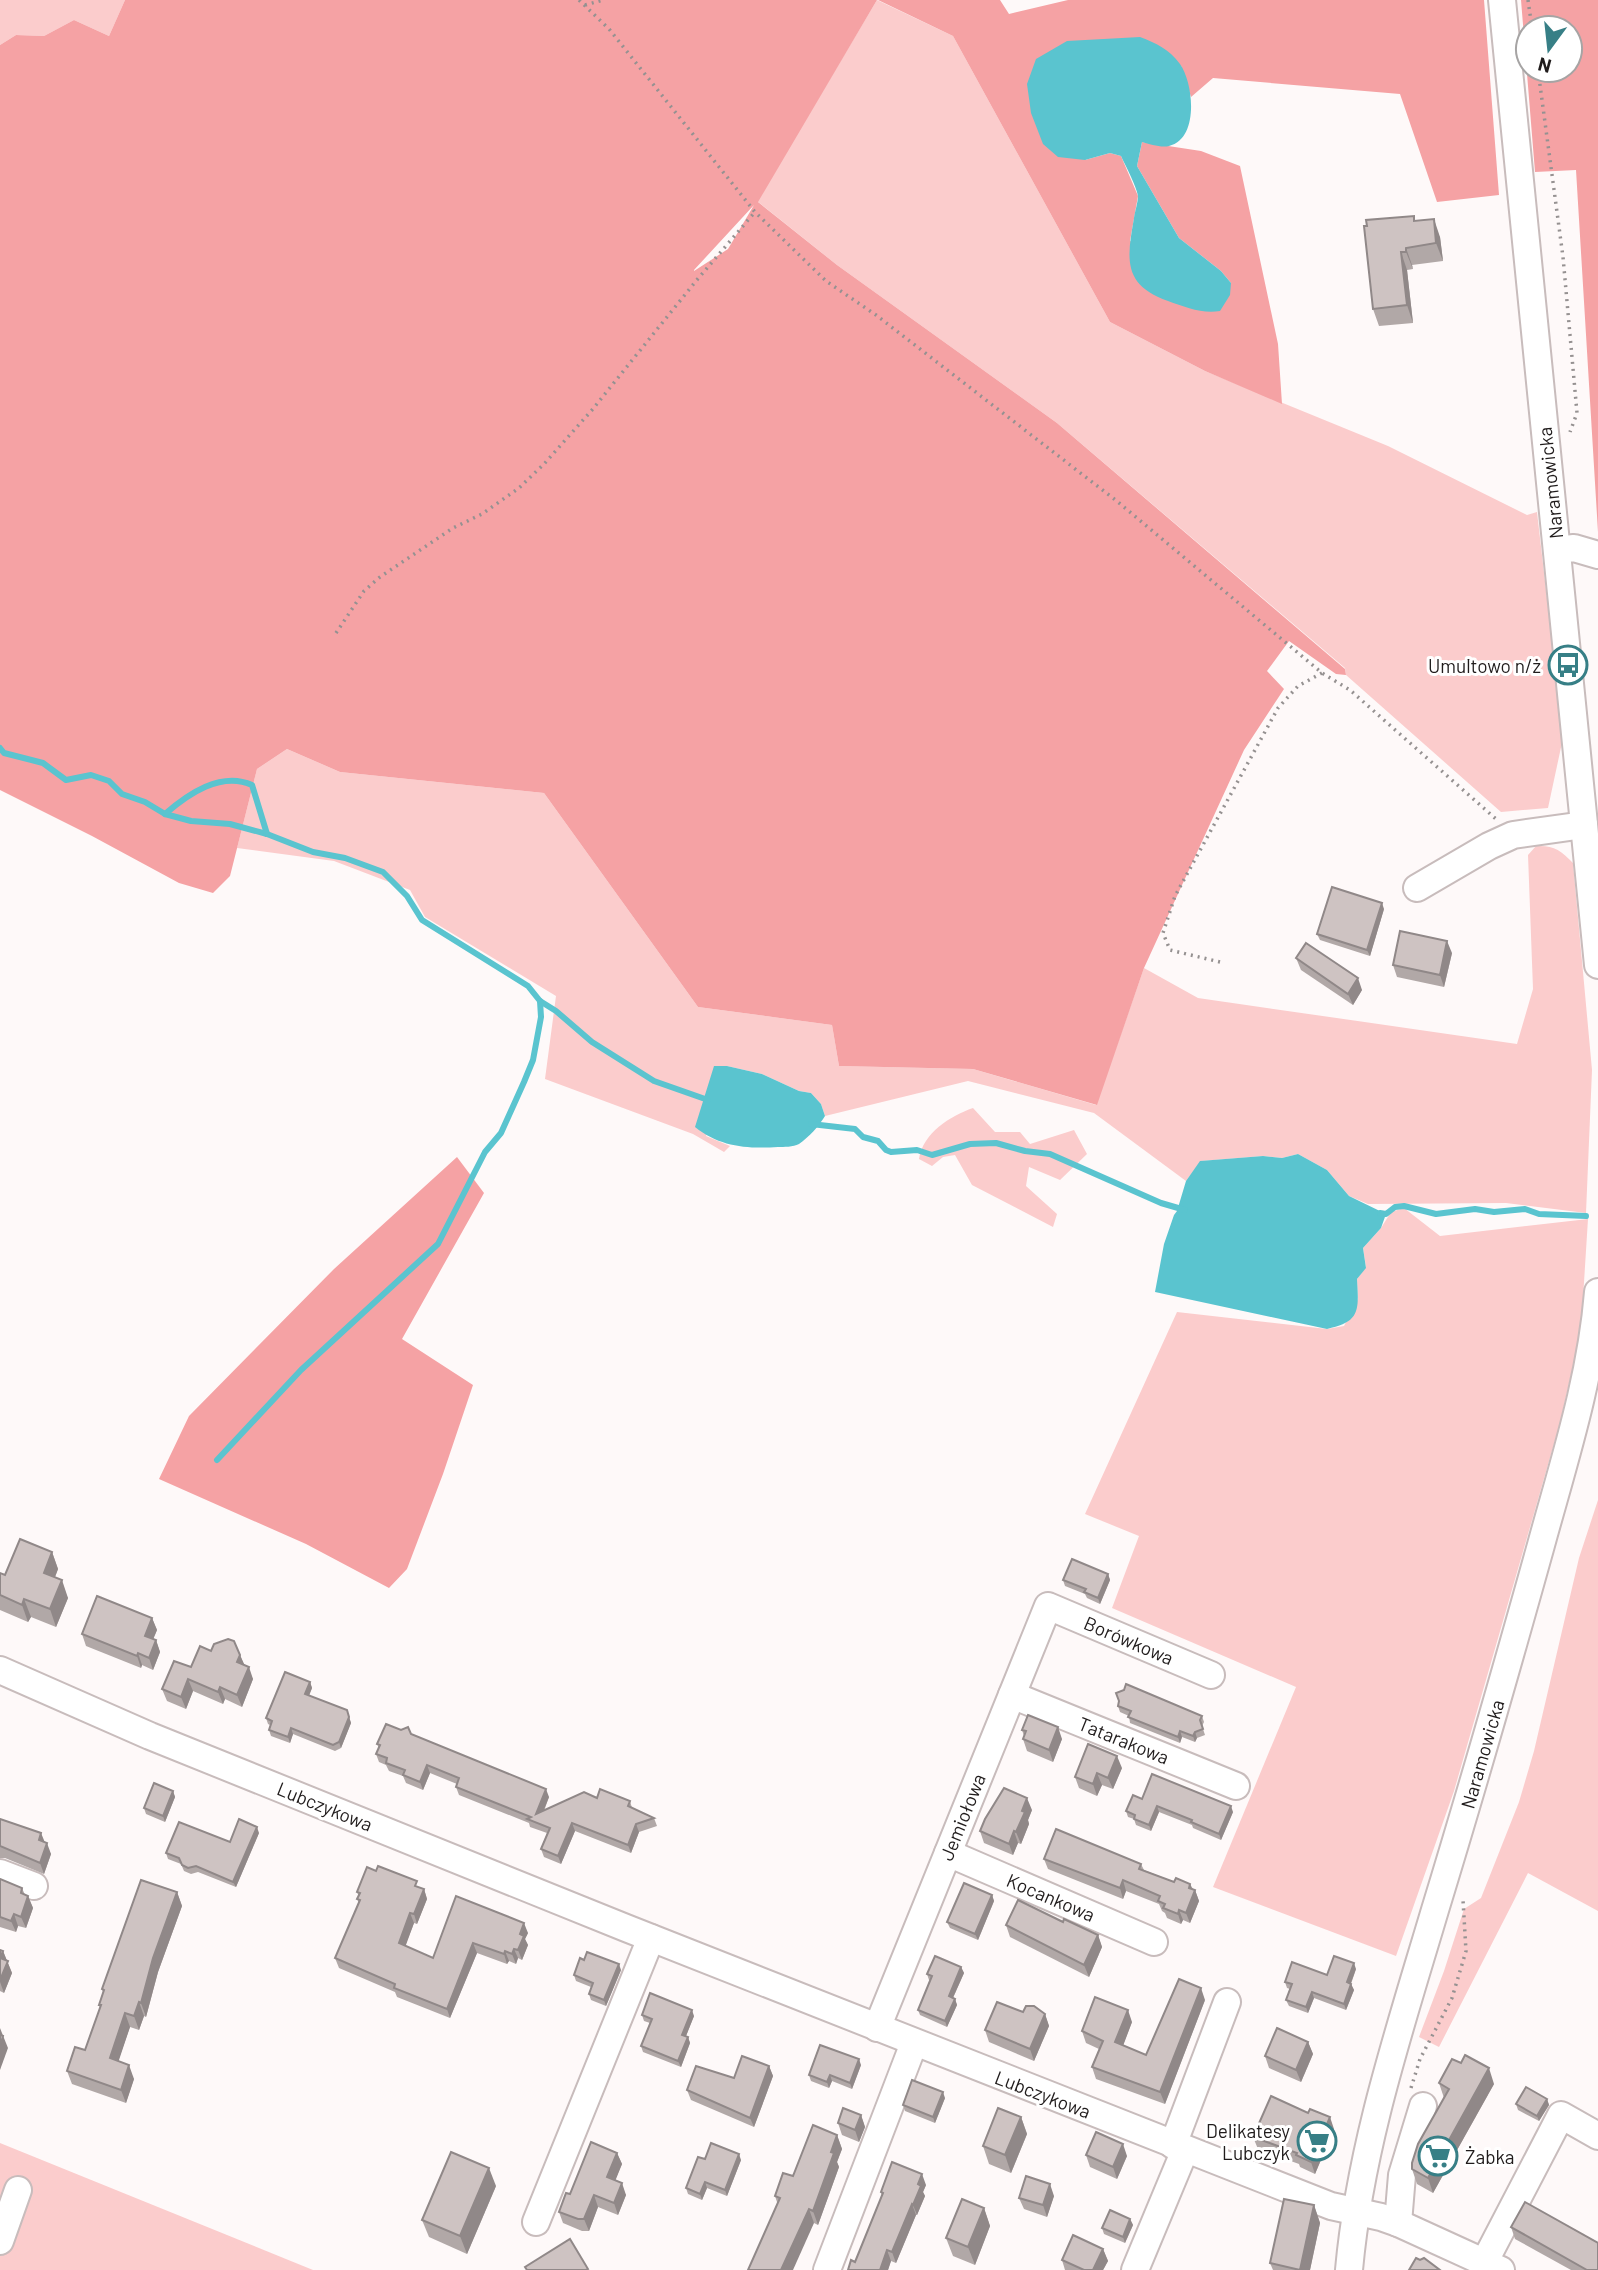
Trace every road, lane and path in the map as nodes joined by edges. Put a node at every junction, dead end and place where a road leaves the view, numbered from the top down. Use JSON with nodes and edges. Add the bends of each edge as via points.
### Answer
{"nodes":[{"id":1,"x":579,"y":0,"type":"edge"},
{"id":2,"x":603,"y":0,"type":"edge"},
{"id":3,"x":1502,"y":0,"type":"edge"},
{"id":4,"x":585,"y":5,"type":"junction"},
{"id":5,"x":1540,"y":84,"type":"edge"},
{"id":6,"x":755,"y":212,"type":"junction"},
{"id":7,"x":1569,"y":433,"type":"dead end"},
{"id":8,"x":1557,"y":550,"type":"junction"},
{"id":9,"x":1598,"y":555,"type":"edge"},
{"id":10,"x":336,"y":633,"type":"dead end"},
{"id":11,"x":1321,"y":673,"type":"junction"},
{"id":12,"x":1584,"y":825,"type":"junction"},
{"id":13,"x":1513,"y":835,"type":"junction"},
{"id":14,"x":1417,"y":888,"type":"dead end"},
{"id":15,"x":1220,"y":962,"type":"dead end"},
{"id":16,"x":1598,"y":965,"type":"edge"},
{"id":17,"x":1598,"y":1292,"type":"edge"},
{"id":18,"x":1048,"y":1606,"type":"joint"},
{"id":19,"x":0,"y":1670,"type":"edge"},
{"id":20,"x":1211,"y":1675,"type":"dead end"},
{"id":21,"x":1012,"y":1695,"type":"junction"},
{"id":22,"x":1236,"y":1786,"type":"dead end"},
{"id":23,"x":948,"y":1853,"type":"junction"},
{"id":24,"x":0,"y":1872,"type":"edge"},
{"id":25,"x":34,"y":1886,"type":"dead end"},
{"id":26,"x":1463,"y":1897,"type":"dead end"},
{"id":27,"x":651,"y":1938,"type":"junction"},
{"id":28,"x":1154,"y":1942,"type":"dead end"},
{"id":29,"x":1227,"y":2002,"type":"dead end"},
{"id":30,"x":877,"y":2028,"type":"junction"},
{"id":31,"x":914,"y":2042,"type":"junction"},
{"id":32,"x":1416,"y":2102,"type":"joint"},
{"id":33,"x":1598,"y":2136,"type":"edge"},
{"id":34,"x":1179,"y":2147,"type":"junction"},
{"id":35,"x":18,"y":2190,"type":"dead end"},
{"id":36,"x":1356,"y":2213,"type":"junction"},
{"id":37,"x":536,"y":2222,"type":"dead end"},
{"id":38,"x":1398,"y":2223,"type":"junction"},
{"id":39,"x":0,"y":2241,"type":"edge"},
{"id":40,"x":1493,"y":2266,"type":"edge"},
{"id":41,"x":827,"y":2270,"type":"edge"},
{"id":42,"x":1135,"y":2270,"type":"edge"},
{"id":43,"x":1349,"y":2270,"type":"edge"}],
"edges":[{"from":1,"to":4,"type":"path"},
{"from":2,"to":4,"type":"path"},
{"from":3,"to":8,"type":"street","name":"Naramowicka"},
{"from":4,"to":6,"type":"path"},
{"from":5,"to":7,"type":"path","via":[[1577,413]]},
{"from":6,"to":10,"type":"path","via":[[544,464],[482,514],[380,577],[364,591]]},
{"from":6,"to":11,"type":"path","via":[[826,281],[1118,502]]},
{"from":8,"to":9,"type":"street","via":[[1574,548]]},
{"from":8,"to":12,"type":"street","name":"Naramowicka"},
{"from":11,"to":13,"type":"path","via":[[1350,690]]},
{"from":11,"to":15,"type":"path","via":[[1298,686],[1278,708],[1175,896],[1163,933],[1170,950]]},
{"from":12,"to":13,"type":"street"},
{"from":12,"to":16,"type":"street","name":"Naramowicka"},
{"from":13,"to":14,"type":"street"},
{"from":17,"to":36,"type":"street","name":"Naramowicka","via":[[1590,1358],[1574,1425],[1405,2011]]},
{"from":18,"to":20,"type":"street","name":"Borówkowa"},
{"from":18,"to":21,"type":"street","name":"Jemiołowa"},
{"from":19,"to":27,"type":"street","name":"Lubczykowa","via":[[150,1736]]},
{"from":21,"to":22,"type":"street","name":"Tatarakowa"},
{"from":21,"to":23,"type":"street","name":"Jemiołowa"},
{"from":23,"to":28,"type":"street","name":"Kocankowa"},
{"from":23,"to":30,"type":"street","name":"Jemiołowa"},
{"from":24,"to":25,"type":"street"},
{"from":26,"to":32,"type":"path","via":[[1466,1951],[1452,1998],[1420,2059]]},
{"from":27,"to":30,"type":"street","name":"Lubczykowa"},
{"from":27,"to":37,"type":"street"},
{"from":29,"to":34,"type":"street"},
{"from":30,"to":31,"type":"street","name":"Lubczykowa"},
{"from":31,"to":34,"type":"street","name":"Lubczykowa"},
{"from":31,"to":41,"type":"street"},
{"from":32,"to":38,"type":"street"},
{"from":33,"to":40,"type":"street","via":[[1561,2115]]},
{"from":34,"to":36,"type":"street","name":"Lubczykowa"},
{"from":34,"to":42,"type":"street"},
{"from":35,"to":39,"type":"street"},
{"from":36,"to":38,"type":"street","name":"Lubczykowa"},
{"from":36,"to":43,"type":"street","name":"Naramowicka"},
{"from":38,"to":40,"type":"street","name":"Lubczykowa"}]}
